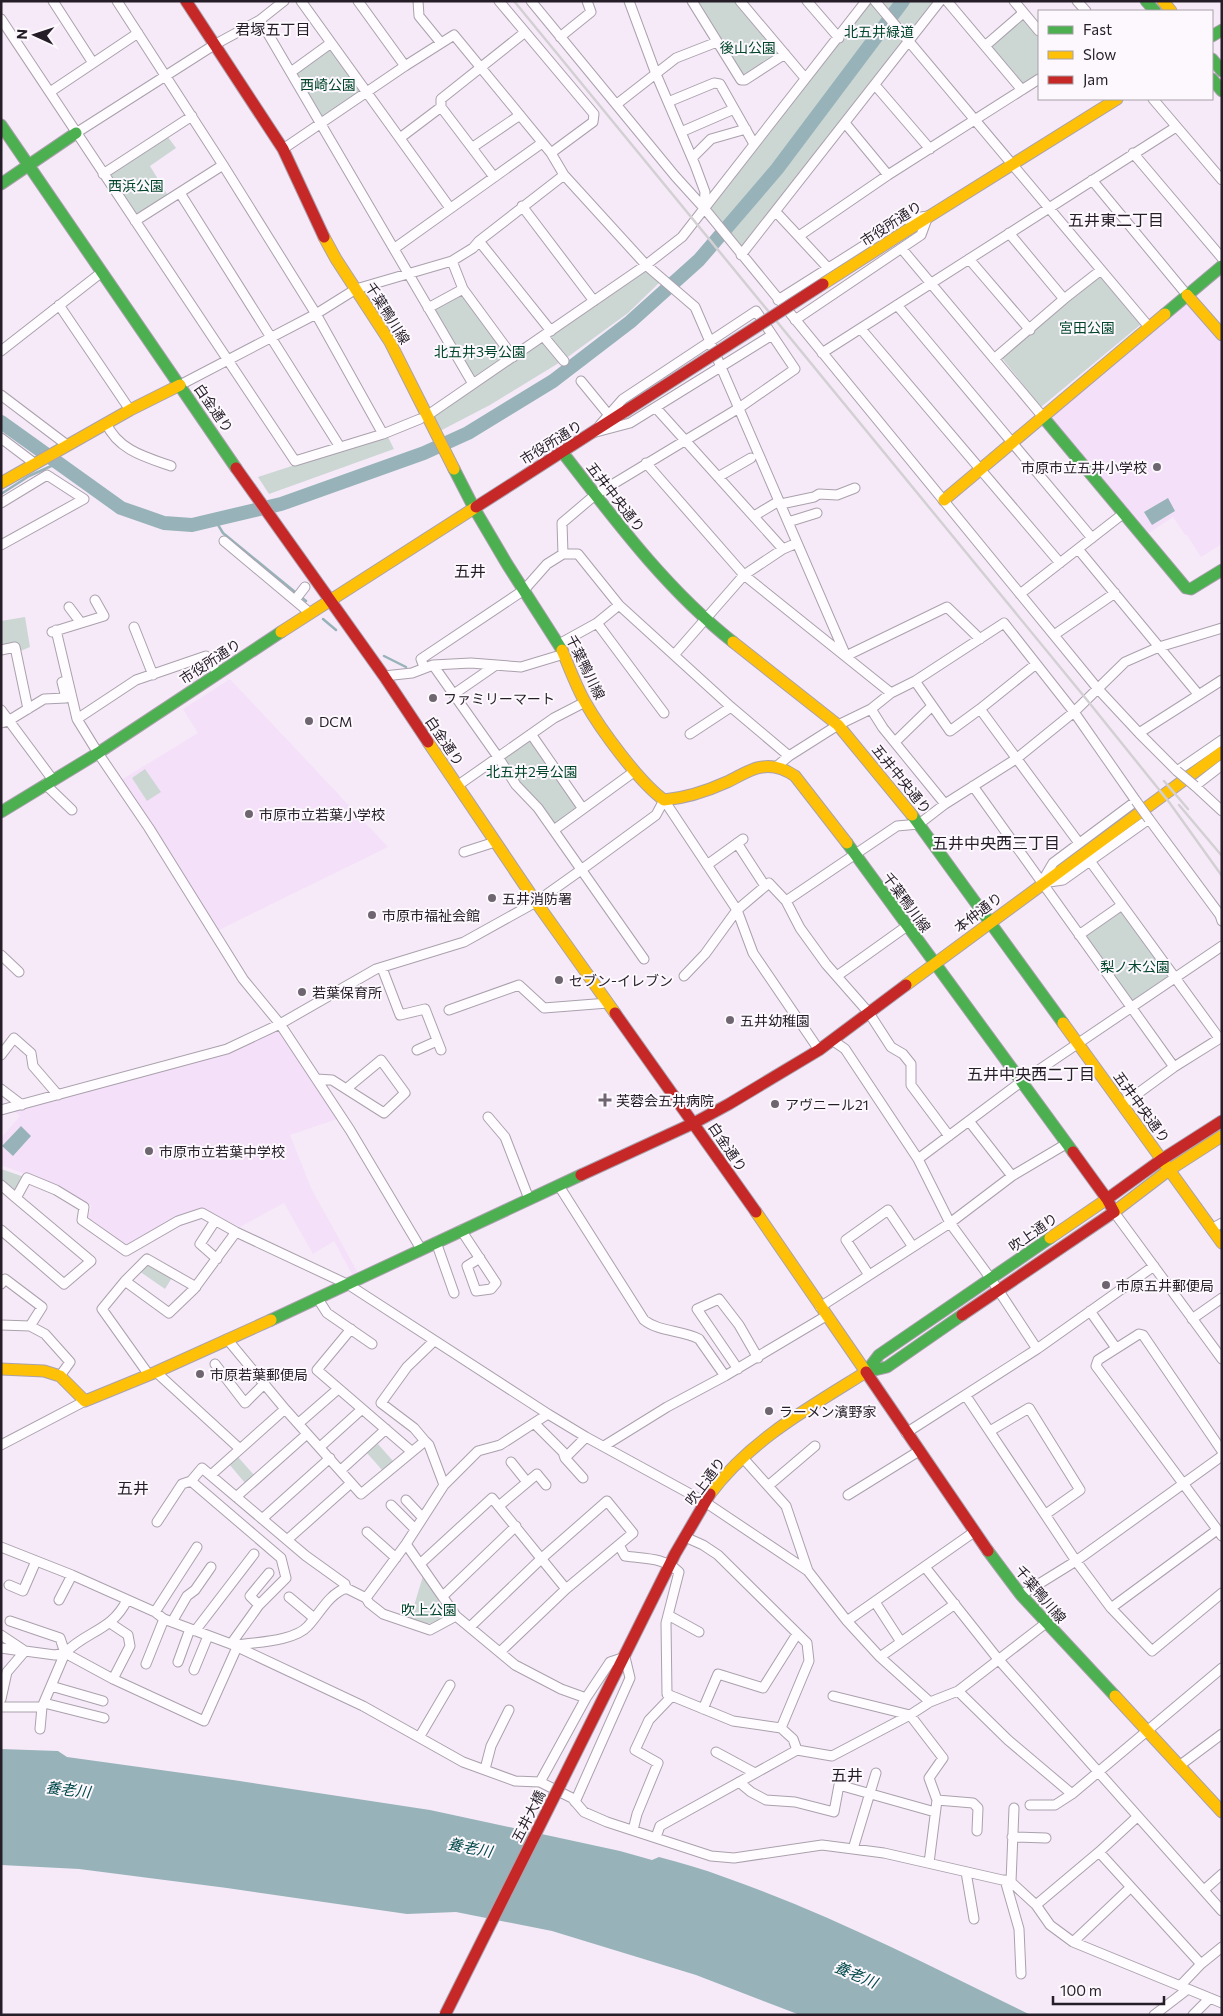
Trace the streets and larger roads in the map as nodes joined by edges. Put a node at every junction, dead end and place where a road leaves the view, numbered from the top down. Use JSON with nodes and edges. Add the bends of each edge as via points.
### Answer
{"nodes":[{"id":1,"x":53,"y":1,"type":"edge"},
{"id":2,"x":117,"y":1,"type":"edge"},
{"id":3,"x":186,"y":1,"type":"edge"},
{"id":4,"x":284,"y":1,"type":"edge"},
{"id":5,"x":301,"y":1,"type":"edge"},
{"id":6,"x":358,"y":1,"type":"edge"},
{"id":7,"x":418,"y":1,"type":"edge"},
{"id":8,"x":499,"y":1,"type":"edge"},
{"id":9,"x":531,"y":1,"type":"edge"},
{"id":10,"x":587,"y":1,"type":"edge"},
{"id":11,"x":629,"y":1,"type":"edge"},
{"id":12,"x":692,"y":1,"type":"edge"},
{"id":13,"x":740,"y":1,"type":"edge"},
{"id":14,"x":807,"y":1,"type":"edge"},
{"id":15,"x":866,"y":1,"type":"edge"},
{"id":16,"x":875,"y":1,"type":"edge"},
{"id":17,"x":940,"y":1,"type":"edge"},
{"id":18,"x":947,"y":1,"type":"edge"},
{"id":19,"x":1014,"y":1,"type":"edge"},
{"id":20,"x":1023,"y":12,"type":"junction"},
{"id":21,"x":1,"y":19,"type":"edge"},
{"id":22,"x":260,"y":20,"type":"junction"},
{"id":23,"x":1038,"y":31,"type":"edge"},
{"id":24,"x":138,"y":33,"type":"junction"},
{"id":25,"x":524,"y":33,"type":"junction"},
{"id":26,"x":560,"y":37,"type":"junction"},
{"id":27,"x":839,"y":38,"type":"junction"},
{"id":28,"x":906,"y":40,"type":"junction"},
{"id":29,"x":717,"y":42,"type":"junction"},
{"id":30,"x":331,"y":43,"type":"junction"},
{"id":31,"x":441,"y":43,"type":"junction"},
{"id":32,"x":214,"y":45,"type":"junction"},
{"id":33,"x":985,"y":46,"type":"junction"},
{"id":34,"x":785,"y":54,"type":"junction"},
{"id":35,"x":1213,"y":60,"type":"edge"},
{"id":36,"x":93,"y":62,"type":"junction"},
{"id":37,"x":405,"y":66,"type":"junction"},
{"id":38,"x":481,"y":68,"type":"junction"},
{"id":39,"x":1222,"y":71,"type":"edge"},
{"id":40,"x":291,"y":72,"type":"junction"},
{"id":41,"x":656,"y":74,"type":"junction"},
{"id":42,"x":166,"y":77,"type":"junction"},
{"id":43,"x":805,"y":78,"type":"junction"},
{"id":44,"x":1038,"y":80,"type":"edge"},
{"id":45,"x":1213,"y":80,"type":"edge"},
{"id":46,"x":875,"y":85,"type":"junction"},
{"id":47,"x":1022,"y":90,"type":"junction"},
{"id":48,"x":1222,"y":91,"type":"edge"},
{"id":49,"x":50,"y":92,"type":"junction"},
{"id":50,"x":367,"y":92,"type":"junction"},
{"id":51,"x":1115,"y":100,"type":"edge"},
{"id":52,"x":1154,"y":100,"type":"edge"},
{"id":53,"x":668,"y":102,"type":"junction"},
{"id":54,"x":617,"y":104,"type":"junction"},
{"id":55,"x":441,"y":107,"type":"junction"},
{"id":56,"x":734,"y":109,"type":"junction"},
{"id":57,"x":520,"y":115,"type":"junction"},
{"id":58,"x":192,"y":116,"type":"junction"},
{"id":59,"x":975,"y":120,"type":"junction"},
{"id":60,"x":320,"y":123,"type":"junction"},
{"id":61,"x":845,"y":124,"type":"junction"},
{"id":62,"x":1,"y":125,"type":"edge"},
{"id":63,"x":1176,"y":127,"type":"junction"},
{"id":64,"x":746,"y":129,"type":"junction"},
{"id":65,"x":681,"y":132,"type":"junction"},
{"id":66,"x":76,"y":134,"type":"junction"},
{"id":67,"x":400,"y":138,"type":"junction"},
{"id":68,"x":542,"y":143,"type":"junction"},
{"id":69,"x":754,"y":144,"type":"junction"},
{"id":70,"x":473,"y":147,"type":"junction"},
{"id":71,"x":283,"y":149,"type":"junction"},
{"id":72,"x":930,"y":149,"type":"junction"},
{"id":73,"x":551,"y":153,"type":"junction"},
{"id":74,"x":1133,"y":153,"type":"junction"},
{"id":75,"x":692,"y":158,"type":"junction"},
{"id":76,"x":1012,"y":164,"type":"junction"},
{"id":77,"x":223,"y":165,"type":"junction"},
{"id":78,"x":29,"y":166,"type":"junction"},
{"id":79,"x":103,"y":174,"type":"junction"},
{"id":80,"x":564,"y":175,"type":"junction"},
{"id":81,"x":888,"y":175,"type":"junction"},
{"id":82,"x":494,"y":176,"type":"junction"},
{"id":83,"x":1092,"y":180,"type":"junction"},
{"id":84,"x":1222,"y":180,"type":"edge"},
{"id":85,"x":1,"y":184,"type":"edge"},
{"id":86,"x":180,"y":193,"type":"junction"},
{"id":87,"x":522,"y":206,"type":"junction"},
{"id":88,"x":450,"y":208,"type":"junction"},
{"id":89,"x":704,"y":208,"type":"junction"},
{"id":90,"x":1049,"y":208,"type":"junction"},
{"id":91,"x":776,"y":212,"type":"junction"},
{"id":92,"x":928,"y":216,"type":"junction"},
{"id":93,"x":135,"y":221,"type":"junction"},
{"id":94,"x":1009,"y":233,"type":"junction"},
{"id":95,"x":799,"y":236,"type":"junction"},
{"id":96,"x":479,"y":241,"type":"junction"},
{"id":97,"x":395,"y":248,"type":"junction"},
{"id":98,"x":902,"y":249,"type":"junction"},
{"id":99,"x":741,"y":255,"type":"junction"},
{"id":100,"x":1222,"y":258,"type":"edge"},
{"id":101,"x":969,"y":259,"type":"junction"},
{"id":102,"x":452,"y":261,"type":"junction"},
{"id":103,"x":646,"y":265,"type":"junction"},
{"id":104,"x":1222,"y":266,"type":"edge"},
{"id":105,"x":828,"y":268,"type":"junction"},
{"id":106,"x":1101,"y":270,"type":"junction"},
{"id":107,"x":102,"y":272,"type":"junction"},
{"id":108,"x":409,"y":272,"type":"junction"},
{"id":109,"x":931,"y":284,"type":"junction"},
{"id":110,"x":356,"y":289,"type":"junction"},
{"id":111,"x":462,"y":289,"type":"junction"},
{"id":112,"x":1187,"y":295,"type":"junction"},
{"id":113,"x":1064,"y":299,"type":"junction"},
{"id":114,"x":778,"y":300,"type":"junction"},
{"id":115,"x":594,"y":301,"type":"junction"},
{"id":116,"x":59,"y":305,"type":"junction"},
{"id":117,"x":897,"y":305,"type":"junction"},
{"id":118,"x":428,"y":308,"type":"junction"},
{"id":119,"x":316,"y":314,"type":"junction"},
{"id":120,"x":795,"y":320,"type":"junction"},
{"id":121,"x":1149,"y":327,"type":"junction"},
{"id":122,"x":860,"y":329,"type":"junction"},
{"id":123,"x":1030,"y":330,"type":"junction"},
{"id":124,"x":547,"y":334,"type":"junction"},
{"id":125,"x":772,"y":335,"type":"junction"},
{"id":126,"x":1222,"y":336,"type":"edge"},
{"id":127,"x":272,"y":338,"type":"junction"},
{"id":128,"x":711,"y":342,"type":"junction"},
{"id":129,"x":1,"y":351,"type":"edge"},
{"id":130,"x":822,"y":353,"type":"junction"},
{"id":131,"x":513,"y":357,"type":"junction"},
{"id":132,"x":994,"y":359,"type":"junction"},
{"id":133,"x":228,"y":361,"type":"junction"},
{"id":134,"x":564,"y":361,"type":"dead end"},
{"id":135,"x":721,"y":368,"type":"junction"},
{"id":136,"x":581,"y":381,"type":"dead end"},
{"id":137,"x":473,"y":384,"type":"junction"},
{"id":138,"x":180,"y":386,"type":"junction"},
{"id":139,"x":1,"y":395,"type":"edge"},
{"id":140,"x":656,"y":408,"type":"junction"},
{"id":141,"x":739,"y":408,"type":"junction"},
{"id":142,"x":130,"y":410,"type":"junction"},
{"id":143,"x":608,"y":414,"type":"junction"},
{"id":144,"x":424,"y":417,"type":"junction"},
{"id":145,"x":1043,"y":417,"type":"junction"},
{"id":146,"x":106,"y":424,"type":"junction"},
{"id":147,"x":593,"y":433,"type":"junction"},
{"id":148,"x":383,"y":434,"type":"junction"},
{"id":149,"x":1,"y":438,"type":"edge"},
{"id":150,"x":686,"y":441,"type":"junction"},
{"id":151,"x":1012,"y":443,"type":"junction"},
{"id":152,"x":67,"y":445,"type":"junction"},
{"id":153,"x":340,"y":447,"type":"junction"},
{"id":154,"x":563,"y":453,"type":"junction"},
{"id":155,"x":751,"y":458,"type":"dead end"},
{"id":156,"x":34,"y":463,"type":"junction"},
{"id":157,"x":646,"y":463,"type":"junction"},
{"id":158,"x":171,"y":466,"type":"dead end"},
{"id":159,"x":980,"y":470,"type":"junction"},
{"id":160,"x":718,"y":477,"type":"junction"},
{"id":161,"x":1,"y":483,"type":"edge"},
{"id":162,"x":855,"y":488,"type":"dead end"},
{"id":163,"x":595,"y":495,"type":"junction"},
{"id":164,"x":944,"y":500,"type":"junction"},
{"id":165,"x":1,"y":503,"type":"edge"},
{"id":166,"x":780,"y":503,"type":"junction"},
{"id":167,"x":474,"y":508,"type":"junction"},
{"id":168,"x":818,"y":513,"type":"dead end"},
{"id":169,"x":1124,"y":513,"type":"junction"},
{"id":170,"x":754,"y":516,"type":"junction"},
{"id":171,"x":788,"y":522,"type":"junction"},
{"id":172,"x":1092,"y":538,"type":"junction"},
{"id":173,"x":224,"y":541,"type":"dead end"},
{"id":174,"x":797,"y":543,"type":"junction"},
{"id":175,"x":1,"y":545,"type":"edge"},
{"id":176,"x":783,"y":549,"type":"junction"},
{"id":177,"x":1078,"y":549,"type":"junction"},
{"id":178,"x":564,"y":554,"type":"junction"},
{"id":179,"x":1060,"y":563,"type":"junction"},
{"id":180,"x":1222,"y":570,"type":"edge"},
{"id":181,"x":744,"y":575,"type":"junction"},
{"id":182,"x":305,"y":587,"type":"dead end"},
{"id":183,"x":524,"y":590,"type":"junction"},
{"id":184,"x":1115,"y":593,"type":"junction"},
{"id":185,"x":1020,"y":594,"type":"junction"},
{"id":186,"x":95,"y":600,"type":"dead end"},
{"id":187,"x":295,"y":600,"type":"junction"},
{"id":188,"x":329,"y":600,"type":"junction"},
{"id":189,"x":619,"y":605,"type":"junction"},
{"id":190,"x":69,"y":606,"type":"dead end"},
{"id":191,"x":310,"y":613,"type":"junction"},
{"id":192,"x":706,"y":620,"type":"junction"},
{"id":193,"x":81,"y":623,"type":"junction"},
{"id":194,"x":597,"y":623,"type":"junction"},
{"id":195,"x":134,"y":627,"type":"dead end"},
{"id":196,"x":1222,"y":628,"type":"edge"},
{"id":197,"x":56,"y":630,"type":"junction"},
{"id":198,"x":1054,"y":635,"type":"junction"},
{"id":199,"x":980,"y":639,"type":"junction"},
{"id":200,"x":1159,"y":647,"type":"junction"},
{"id":201,"x":562,"y":649,"type":"junction"},
{"id":202,"x":1,"y":650,"type":"edge"},
{"id":203,"x":674,"y":655,"type":"junction"},
{"id":204,"x":846,"y":656,"type":"junction"},
{"id":205,"x":1036,"y":664,"type":"junction"},
{"id":206,"x":496,"y":665,"type":"junction"},
{"id":207,"x":429,"y":666,"type":"junction"},
{"id":208,"x":218,"y":674,"type":"junction"},
{"id":209,"x":153,"y":675,"type":"junction"},
{"id":210,"x":384,"y":676,"type":"junction"},
{"id":211,"x":1222,"y":680,"type":"edge"},
{"id":212,"x":915,"y":681,"type":"junction"},
{"id":213,"x":1098,"y":689,"type":"junction"},
{"id":214,"x":454,"y":694,"type":"junction"},
{"id":215,"x":892,"y":694,"type":"junction"},
{"id":216,"x":1198,"y":694,"type":"junction"},
{"id":217,"x":585,"y":702,"type":"junction"},
{"id":218,"x":932,"y":706,"type":"junction"},
{"id":219,"x":731,"y":707,"type":"junction"},
{"id":220,"x":28,"y":709,"type":"junction"},
{"id":221,"x":871,"y":709,"type":"junction"},
{"id":222,"x":1,"y":710,"type":"edge"},
{"id":223,"x":980,"y":710,"type":"junction"},
{"id":224,"x":1074,"y":712,"type":"junction"},
{"id":225,"x":664,"y":713,"type":"dead end"},
{"id":226,"x":78,"y":719,"type":"junction"},
{"id":227,"x":5,"y":722,"type":"edge"},
{"id":228,"x":838,"y":725,"type":"junction"},
{"id":229,"x":1139,"y":733,"type":"junction"},
{"id":230,"x":531,"y":734,"type":"junction"},
{"id":231,"x":690,"y":734,"type":"dead end"},
{"id":232,"x":1222,"y":740,"type":"edge"},
{"id":233,"x":895,"y":742,"type":"junction"},
{"id":234,"x":1222,"y":752,"type":"edge"},
{"id":235,"x":98,"y":753,"type":"junction"},
{"id":236,"x":789,"y":756,"type":"junction"},
{"id":237,"x":498,"y":757,"type":"junction"},
{"id":238,"x":1016,"y":759,"type":"junction"},
{"id":239,"x":1222,"y":765,"type":"edge"},
{"id":240,"x":776,"y":767,"type":"junction"},
{"id":241,"x":1177,"y":770,"type":"junction"},
{"id":242,"x":635,"y":771,"type":"junction"},
{"id":243,"x":49,"y":782,"type":"junction"},
{"id":244,"x":457,"y":786,"type":"junction"},
{"id":245,"x":973,"y":786,"type":"junction"},
{"id":246,"x":1195,"y":786,"type":"junction"},
{"id":247,"x":664,"y":800,"type":"junction"},
{"id":248,"x":1136,"y":801,"type":"junction"},
{"id":249,"x":945,"y":804,"type":"junction"},
{"id":250,"x":583,"y":809,"type":"junction"},
{"id":251,"x":72,"y":810,"type":"dead end"},
{"id":252,"x":1222,"y":811,"type":"edge"},
{"id":253,"x":1,"y":812,"type":"edge"},
{"id":254,"x":1149,"y":819,"type":"junction"},
{"id":255,"x":920,"y":824,"type":"junction"},
{"id":256,"x":554,"y":830,"type":"junction"},
{"id":257,"x":495,"y":842,"type":"junction"},
{"id":258,"x":1079,"y":843,"type":"junction"},
{"id":259,"x":464,"y":852,"type":"dead end"},
{"id":260,"x":854,"y":854,"type":"junction"},
{"id":261,"x":1090,"y":861,"type":"junction"},
{"id":262,"x":707,"y":865,"type":"junction"},
{"id":263,"x":581,"y":870,"type":"junction"},
{"id":264,"x":1042,"y":883,"type":"junction"},
{"id":265,"x":765,"y":886,"type":"junction"},
{"id":266,"x":786,"y":901,"type":"junction"},
{"id":267,"x":536,"y":902,"type":"junction"},
{"id":268,"x":1122,"y":905,"type":"junction"},
{"id":269,"x":737,"y":910,"type":"junction"},
{"id":270,"x":1222,"y":921,"type":"edge"},
{"id":271,"x":990,"y":922,"type":"junction"},
{"id":272,"x":907,"y":926,"type":"junction"},
{"id":273,"x":1079,"y":935,"type":"junction"},
{"id":274,"x":1222,"y":946,"type":"edge"},
{"id":275,"x":1,"y":954,"type":"edge"},
{"id":276,"x":644,"y":959,"type":"dead end"},
{"id":277,"x":934,"y":964,"type":"junction"},
{"id":278,"x":382,"y":968,"type":"junction"},
{"id":279,"x":19,"y":972,"type":"dead end"},
{"id":280,"x":684,"y":976,"type":"dead end"},
{"id":281,"x":836,"y":976,"type":"junction"},
{"id":282,"x":1174,"y":979,"type":"junction"},
{"id":283,"x":608,"y":1003,"type":"junction"},
{"id":284,"x":1130,"y":1008,"type":"junction"},
{"id":285,"x":450,"y":1010,"type":"dead end"},
{"id":286,"x":869,"y":1013,"type":"junction"},
{"id":287,"x":280,"y":1024,"type":"junction"},
{"id":288,"x":1220,"y":1038,"type":"edge"},
{"id":289,"x":832,"y":1040,"type":"junction"},
{"id":290,"x":1077,"y":1043,"type":"junction"},
{"id":291,"x":417,"y":1050,"type":"dead end"},
{"id":292,"x":819,"y":1050,"type":"junction"},
{"id":293,"x":1,"y":1055,"type":"edge"},
{"id":294,"x":1174,"y":1067,"type":"junction"},
{"id":295,"x":316,"y":1079,"type":"junction"},
{"id":296,"x":1021,"y":1082,"type":"junction"},
{"id":297,"x":1,"y":1089,"type":"edge"},
{"id":298,"x":346,"y":1089,"type":"junction"},
{"id":299,"x":58,"y":1095,"type":"junction"},
{"id":300,"x":22,"y":1105,"type":"junction"},
{"id":301,"x":1122,"y":1105,"type":"junction"},
{"id":302,"x":1,"y":1110,"type":"edge"},
{"id":303,"x":488,"y":1117,"type":"dead end"},
{"id":304,"x":1222,"y":1121,"type":"edge"},
{"id":305,"x":696,"y":1122,"type":"junction"},
{"id":306,"x":969,"y":1122,"type":"junction"},
{"id":307,"x":949,"y":1136,"type":"junction"},
{"id":308,"x":1222,"y":1136,"type":"edge"},
{"id":309,"x":1066,"y":1144,"type":"junction"},
{"id":310,"x":918,"y":1159,"type":"junction"},
{"id":311,"x":1161,"y":1160,"type":"junction"},
{"id":312,"x":1169,"y":1170,"type":"junction"},
{"id":313,"x":1012,"y":1176,"type":"junction"},
{"id":314,"x":1,"y":1185,"type":"edge"},
{"id":315,"x":559,"y":1186,"type":"junction"},
{"id":316,"x":16,"y":1198,"type":"junction"},
{"id":317,"x":529,"y":1199,"type":"junction"},
{"id":318,"x":1106,"y":1199,"type":"junction"},
{"id":319,"x":1114,"y":1212,"type":"junction"},
{"id":320,"x":215,"y":1221,"type":"junction"},
{"id":321,"x":950,"y":1223,"type":"junction"},
{"id":322,"x":1222,"y":1223,"type":"edge"},
{"id":323,"x":1211,"y":1229,"type":"junction"},
{"id":324,"x":1,"y":1230,"type":"edge"},
{"id":325,"x":461,"y":1230,"type":"junction"},
{"id":326,"x":236,"y":1232,"type":"junction"},
{"id":327,"x":436,"y":1242,"type":"junction"},
{"id":328,"x":1222,"y":1243,"type":"edge"},
{"id":329,"x":913,"y":1247,"type":"junction"},
{"id":330,"x":421,"y":1249,"type":"junction"},
{"id":331,"x":480,"y":1258,"type":"dead end"},
{"id":332,"x":217,"y":1259,"type":"junction"},
{"id":333,"x":1154,"y":1266,"type":"junction"},
{"id":334,"x":869,"y":1275,"type":"junction"},
{"id":335,"x":991,"y":1279,"type":"junction"},
{"id":336,"x":125,"y":1280,"type":"junction"},
{"id":337,"x":1,"y":1284,"type":"edge"},
{"id":338,"x":349,"y":1285,"type":"junction"},
{"id":339,"x":196,"y":1287,"type":"junction"},
{"id":340,"x":997,"y":1290,"type":"junction"},
{"id":341,"x":454,"y":1293,"type":"dead end"},
{"id":342,"x":1222,"y":1298,"type":"edge"},
{"id":343,"x":318,"y":1299,"type":"junction"},
{"id":344,"x":1090,"y":1311,"type":"junction"},
{"id":345,"x":823,"y":1312,"type":"junction"},
{"id":346,"x":1192,"y":1319,"type":"junction"},
{"id":347,"x":1,"y":1325,"type":"edge"},
{"id":348,"x":30,"y":1326,"type":"junction"},
{"id":349,"x":351,"y":1329,"type":"junction"},
{"id":350,"x":227,"y":1339,"type":"junction"},
{"id":351,"x":434,"y":1341,"type":"junction"},
{"id":352,"x":372,"y":1344,"type":"dead end"},
{"id":353,"x":1116,"y":1348,"type":"junction"},
{"id":354,"x":1037,"y":1349,"type":"junction"},
{"id":355,"x":758,"y":1358,"type":"junction"},
{"id":356,"x":1222,"y":1359,"type":"edge"},
{"id":357,"x":215,"y":1364,"type":"dead end"},
{"id":358,"x":1,"y":1369,"type":"edge"},
{"id":359,"x":738,"y":1369,"type":"junction"},
{"id":360,"x":866,"y":1372,"type":"junction"},
{"id":361,"x":152,"y":1374,"type":"junction"},
{"id":362,"x":60,"y":1376,"type":"junction"},
{"id":363,"x":725,"y":1376,"type":"junction"},
{"id":364,"x":264,"y":1384,"type":"junction"},
{"id":365,"x":338,"y":1389,"type":"junction"},
{"id":366,"x":966,"y":1396,"type":"junction"},
{"id":367,"x":85,"y":1401,"type":"junction"},
{"id":368,"x":285,"y":1409,"type":"junction"},
{"id":369,"x":361,"y":1410,"type":"junction"},
{"id":370,"x":548,"y":1414,"type":"junction"},
{"id":371,"x":298,"y":1422,"type":"junction"},
{"id":372,"x":534,"y":1423,"type":"junction"},
{"id":373,"x":386,"y":1429,"type":"junction"},
{"id":374,"x":990,"y":1431,"type":"junction"},
{"id":375,"x":906,"y":1433,"type":"junction"},
{"id":376,"x":307,"y":1434,"type":"junction"},
{"id":377,"x":586,"y":1437,"type":"junction"},
{"id":378,"x":425,"y":1441,"type":"junction"},
{"id":379,"x":1,"y":1444,"type":"edge"},
{"id":380,"x":604,"y":1446,"type":"junction"},
{"id":381,"x":815,"y":1446,"type":"dead end"},
{"id":382,"x":320,"y":1447,"type":"junction"},
{"id":383,"x":240,"y":1449,"type":"junction"},
{"id":384,"x":411,"y":1451,"type":"junction"},
{"id":385,"x":919,"y":1451,"type":"junction"},
{"id":386,"x":1222,"y":1451,"type":"edge"},
{"id":387,"x":1222,"y":1456,"type":"edge"},
{"id":388,"x":330,"y":1458,"type":"junction"},
{"id":389,"x":565,"y":1458,"type":"junction"},
{"id":390,"x":743,"y":1458,"type":"junction"},
{"id":391,"x":511,"y":1462,"type":"dead end"},
{"id":392,"x":341,"y":1470,"type":"junction"},
{"id":393,"x":211,"y":1474,"type":"junction"},
{"id":394,"x":583,"y":1478,"type":"dead end"},
{"id":395,"x":191,"y":1481,"type":"junction"},
{"id":396,"x":527,"y":1482,"type":"junction"},
{"id":397,"x":351,"y":1483,"type":"junction"},
{"id":398,"x":1182,"y":1483,"type":"junction"},
{"id":399,"x":444,"y":1485,"type":"junction"},
{"id":400,"x":546,"y":1485,"type":"dead end"},
{"id":401,"x":768,"y":1486,"type":"junction"},
{"id":402,"x":848,"y":1495,"type":"dead end"},
{"id":403,"x":236,"y":1497,"type":"junction"},
{"id":404,"x":406,"y":1500,"type":"dead end"},
{"id":405,"x":705,"y":1502,"type":"junction"},
{"id":406,"x":391,"y":1505,"type":"dead end"},
{"id":407,"x":499,"y":1506,"type":"junction"},
{"id":408,"x":1046,"y":1514,"type":"junction"},
{"id":409,"x":422,"y":1517,"type":"junction"},
{"id":410,"x":262,"y":1519,"type":"junction"},
{"id":411,"x":158,"y":1522,"type":"dead end"},
{"id":412,"x":516,"y":1526,"type":"junction"},
{"id":413,"x":414,"y":1530,"type":"junction"},
{"id":414,"x":367,"y":1532,"type":"dead end"},
{"id":415,"x":974,"y":1532,"type":"junction"},
{"id":416,"x":1219,"y":1533,"type":"edge"},
{"id":417,"x":686,"y":1537,"type":"junction"},
{"id":418,"x":287,"y":1540,"type":"junction"},
{"id":419,"x":406,"y":1544,"type":"junction"},
{"id":420,"x":619,"y":1545,"type":"junction"},
{"id":421,"x":1,"y":1547,"type":"edge"},
{"id":422,"x":197,"y":1547,"type":"dead end"},
{"id":423,"x":254,"y":1554,"type":"dead end"},
{"id":424,"x":396,"y":1558,"type":"junction"},
{"id":425,"x":542,"y":1558,"type":"junction"},
{"id":426,"x":1076,"y":1561,"type":"junction"},
{"id":427,"x":36,"y":1562,"type":"junction"},
{"id":428,"x":420,"y":1564,"type":"junction"},
{"id":429,"x":671,"y":1564,"type":"junction"},
{"id":430,"x":211,"y":1567,"type":"dead end"},
{"id":431,"x":925,"y":1567,"type":"junction"},
{"id":432,"x":808,"y":1571,"type":"junction"},
{"id":433,"x":269,"y":1573,"type":"dead end"},
{"id":434,"x":72,"y":1575,"type":"junction"},
{"id":435,"x":9,"y":1585,"type":"dead end"},
{"id":436,"x":346,"y":1588,"type":"junction"},
{"id":437,"x":566,"y":1589,"type":"junction"},
{"id":438,"x":1222,"y":1593,"type":"edge"},
{"id":439,"x":1021,"y":1595,"type":"junction"},
{"id":440,"x":443,"y":1596,"type":"junction"},
{"id":441,"x":289,"y":1597,"type":"dead end"},
{"id":442,"x":366,"y":1598,"type":"junction"},
{"id":443,"x":59,"y":1600,"type":"dead end"},
{"id":444,"x":127,"y":1600,"type":"junction"},
{"id":445,"x":875,"y":1602,"type":"junction"},
{"id":446,"x":955,"y":1604,"type":"junction"},
{"id":447,"x":260,"y":1605,"type":"junction"},
{"id":448,"x":1111,"y":1608,"type":"junction"},
{"id":449,"x":154,"y":1612,"type":"junction"},
{"id":450,"x":668,"y":1615,"type":"junction"},
{"id":451,"x":456,"y":1616,"type":"junction"},
{"id":452,"x":314,"y":1618,"type":"junction"},
{"id":453,"x":10,"y":1621,"type":"dead end"},
{"id":454,"x":168,"y":1621,"type":"junction"},
{"id":455,"x":847,"y":1621,"type":"junction"},
{"id":456,"x":110,"y":1623,"type":"junction"},
{"id":457,"x":1046,"y":1623,"type":"junction"},
{"id":458,"x":470,"y":1627,"type":"junction"},
{"id":459,"x":193,"y":1630,"type":"junction"},
{"id":460,"x":699,"y":1632,"type":"dead end"},
{"id":461,"x":797,"y":1634,"type":"junction"},
{"id":462,"x":1,"y":1635,"type":"edge"},
{"id":463,"x":208,"y":1636,"type":"junction"},
{"id":464,"x":901,"y":1642,"type":"junction"},
{"id":465,"x":233,"y":1646,"type":"junction"},
{"id":466,"x":1,"y":1648,"type":"edge"},
{"id":467,"x":25,"y":1651,"type":"junction"},
{"id":468,"x":501,"y":1651,"type":"junction"},
{"id":469,"x":65,"y":1653,"type":"junction"},
{"id":470,"x":625,"y":1656,"type":"junction"},
{"id":471,"x":880,"y":1657,"type":"junction"},
{"id":472,"x":998,"y":1659,"type":"junction"},
{"id":473,"x":178,"y":1662,"type":"dead end"},
{"id":474,"x":146,"y":1664,"type":"dead end"},
{"id":475,"x":1222,"y":1668,"type":"edge"},
{"id":476,"x":194,"y":1670,"type":"dead end"},
{"id":477,"x":113,"y":1679,"type":"junction"},
{"id":478,"x":450,"y":1685,"type":"dead end"},
{"id":479,"x":51,"y":1686,"type":"junction"},
{"id":480,"x":958,"y":1691,"type":"junction"},
{"id":481,"x":672,"y":1696,"type":"junction"},
{"id":482,"x":833,"y":1696,"type":"dead end"},
{"id":483,"x":586,"y":1698,"type":"junction"},
{"id":484,"x":1,"y":1699,"type":"edge"},
{"id":485,"x":103,"y":1701,"type":"dead end"},
{"id":486,"x":930,"y":1702,"type":"junction"},
{"id":487,"x":43,"y":1705,"type":"junction"},
{"id":488,"x":1,"y":1706,"type":"edge"},
{"id":489,"x":703,"y":1709,"type":"junction"},
{"id":490,"x":509,"y":1710,"type":"dead end"},
{"id":491,"x":910,"y":1715,"type":"junction"},
{"id":492,"x":104,"y":1718,"type":"dead end"},
{"id":493,"x":781,"y":1728,"type":"junction"},
{"id":494,"x":40,"y":1729,"type":"dead end"},
{"id":495,"x":1146,"y":1732,"type":"junction"},
{"id":496,"x":1222,"y":1734,"type":"edge"},
{"id":497,"x":420,"y":1736,"type":"junction"},
{"id":498,"x":797,"y":1750,"type":"junction"},
{"id":499,"x":716,"y":1752,"type":"dead end"},
{"id":500,"x":1179,"y":1766,"type":"junction"},
{"id":501,"x":485,"y":1770,"type":"junction"},
{"id":502,"x":755,"y":1773,"type":"junction"},
{"id":503,"x":876,"y":1773,"type":"dead end"},
{"id":504,"x":1098,"y":1773,"type":"junction"},
{"id":505,"x":540,"y":1782,"type":"junction"},
{"id":506,"x":739,"y":1782,"type":"junction"},
{"id":507,"x":870,"y":1793,"type":"junction"},
{"id":508,"x":1072,"y":1794,"type":"junction"},
{"id":509,"x":937,"y":1800,"type":"junction"},
{"id":510,"x":575,"y":1802,"type":"junction"},
{"id":511,"x":1030,"y":1805,"type":"dead end"},
{"id":512,"x":1014,"y":1808,"type":"dead end"},
{"id":513,"x":936,"y":1812,"type":"junction"},
{"id":514,"x":1222,"y":1812,"type":"edge"},
{"id":515,"x":1137,"y":1817,"type":"junction"},
{"id":516,"x":633,"y":1830,"type":"junction"},
{"id":517,"x":977,"y":1831,"type":"dead end"},
{"id":518,"x":656,"y":1838,"type":"junction"},
{"id":519,"x":1012,"y":1838,"type":"junction"},
{"id":520,"x":1046,"y":1838,"type":"dead end"},
{"id":521,"x":853,"y":1849,"type":"junction"},
{"id":522,"x":1099,"y":1852,"type":"junction"},
{"id":523,"x":928,"y":1863,"type":"junction"},
{"id":524,"x":966,"y":1872,"type":"junction"},
{"id":525,"x":1222,"y":1874,"type":"edge"},
{"id":526,"x":1008,"y":1881,"type":"junction"},
{"id":527,"x":1131,"y":1887,"type":"junction"},
{"id":528,"x":1204,"y":1890,"type":"junction"},
{"id":529,"x":1036,"y":1906,"type":"junction"},
{"id":530,"x":1222,"y":1911,"type":"edge"},
{"id":531,"x":974,"y":1919,"type":"dead end"},
{"id":532,"x":1073,"y":1942,"type":"junction"},
{"id":533,"x":1222,"y":1947,"type":"edge"},
{"id":534,"x":1201,"y":1964,"type":"junction"},
{"id":535,"x":1021,"y":1974,"type":"dead end"},
{"id":536,"x":1184,"y":1988,"type":"junction"},
{"id":537,"x":1210,"y":1998,"type":"junction"},
{"id":538,"x":1222,"y":2002,"type":"edge"},
{"id":539,"x":445,"y":2015,"type":"edge"},
{"id":540,"x":1154,"y":2015,"type":"edge"},
{"id":541,"x":1194,"y":2015,"type":"edge"}],
"edges":[{"from":1,"to":36,"type":"street"},
{"from":2,"to":24,"type":"street"},
{"from":3,"to":32,"type":"street","name":"千葉鴨川線"},
{"from":4,"to":22,"type":"street"},
{"from":5,"to":30,"type":"street"},
{"from":6,"to":37,"type":"street"},
{"from":7,"to":31,"type":"street","via":[[419,16]]},
{"from":8,"to":25,"type":"street"},
{"from":9,"to":26,"type":"street"},
{"from":10,"to":26,"type":"street","via":[[590,12]]},
{"from":11,"to":41,"type":"street"},
{"from":12,"to":29,"type":"street"},
{"from":13,"to":34,"type":"street"},
{"from":14,"to":27,"type":"street"},
{"from":15,"to":27,"type":"street"},
{"from":16,"to":28,"type":"street"},
{"from":17,"to":28,"type":"street"},
{"from":18,"to":33,"type":"street"},
{"from":19,"to":20,"type":"street"},
{"from":20,"to":23,"type":"street"},
{"from":20,"to":33,"type":"street"},
{"from":21,"to":49,"type":"street"},
{"from":22,"to":32,"type":"street"},
{"from":22,"to":40,"type":"street"},
{"from":24,"to":36,"type":"street"},
{"from":24,"to":42,"type":"street"},
{"from":25,"to":38,"type":"street"},
{"from":25,"to":73,"type":"street","via":[[594,114],[593,122]]},
{"from":26,"to":54,"type":"street"},
{"from":27,"to":43,"type":"street"},
{"from":28,"to":46,"type":"street"},
{"from":28,"to":59,"type":"street"},
{"from":29,"to":34,"type":"street","via":[[741,80]]},
{"from":29,"to":41,"type":"street","via":[[676,58]]},
{"from":30,"to":40,"type":"street"},
{"from":30,"to":50,"type":"street"},
{"from":31,"to":37,"type":"street"},
{"from":31,"to":38,"type":"street","via":[[454,35]]},
{"from":32,"to":42,"type":"street"},
{"from":32,"to":71,"type":"street","name":"千葉鴨川線"},
{"from":33,"to":47,"type":"street"},
{"from":34,"to":43,"type":"street"},
{"from":35,"to":39,"type":"street"},
{"from":36,"to":49,"type":"street"},
{"from":37,"to":50,"type":"street"},
{"from":38,"to":55,"type":"street","via":[[441,99]]},
{"from":38,"to":57,"type":"street"},
{"from":40,"to":60,"type":"street"},
{"from":41,"to":53,"type":"street"},
{"from":41,"to":54,"type":"street"},
{"from":42,"to":58,"type":"street"},
{"from":42,"to":66,"type":"street"},
{"from":43,"to":69,"type":"street"},
{"from":44,"to":47,"type":"street"},
{"from":45,"to":48,"type":"street"},
{"from":46,"to":61,"type":"street"},
{"from":46,"to":72,"type":"street"},
{"from":47,"to":59,"type":"street"},
{"from":49,"to":66,"type":"street"},
{"from":50,"to":60,"type":"street"},
{"from":50,"to":67,"type":"street"},
{"from":51,"to":76,"type":"street","name":"市役所通り"},
{"from":52,"to":63,"type":"street"},
{"from":53,"to":56,"type":"street","via":[[716,82]]},
{"from":53,"to":65,"type":"street"},
{"from":54,"to":89,"type":"street"},
{"from":55,"to":67,"type":"street"},
{"from":55,"to":70,"type":"street"},
{"from":56,"to":64,"type":"street"},
{"from":56,"to":65,"type":"street"},
{"from":57,"to":68,"type":"street"},
{"from":57,"to":70,"type":"street"},
{"from":58,"to":77,"type":"street"},
{"from":58,"to":79,"type":"street"},
{"from":59,"to":72,"type":"street"},
{"from":59,"to":76,"type":"street"},
{"from":60,"to":71,"type":"street"},
{"from":60,"to":97,"type":"street"},
{"from":61,"to":81,"type":"street"},
{"from":61,"to":91,"type":"street"},
{"from":62,"to":78,"type":"street","name":"白金通り"},
{"from":63,"to":74,"type":"street"},
{"from":63,"to":84,"type":"street"},
{"from":64,"to":69,"type":"street"},
{"from":64,"to":75,"type":"street","via":[[711,139]]},
{"from":65,"to":75,"type":"street"},
{"from":66,"to":78,"type":"street"},
{"from":66,"to":79,"type":"street"},
{"from":67,"to":88,"type":"street"},
{"from":68,"to":73,"type":"street"},
{"from":68,"to":82,"type":"street"},
{"from":69,"to":89,"type":"street"},
{"from":70,"to":82,"type":"street"},
{"from":71,"to":110,"type":"street","name":"千葉鴨川線","via":[[318,227]]},
{"from":72,"to":81,"type":"street"},
{"from":73,"to":80,"type":"street"},
{"from":74,"to":83,"type":"street"},
{"from":74,"to":100,"type":"street"},
{"from":75,"to":89,"type":"street","via":[[705,192]]},
{"from":76,"to":90,"type":"street"},
{"from":76,"to":92,"type":"street","name":"市役所通り"},
{"from":77,"to":86,"type":"street"},
{"from":77,"to":119,"type":"street"},
{"from":78,"to":85,"type":"street"},
{"from":78,"to":107,"type":"street","name":"白金通り"},
{"from":79,"to":93,"type":"street"},
{"from":80,"to":87,"type":"street"},
{"from":80,"to":103,"type":"street"},
{"from":81,"to":95,"type":"street"},
{"from":82,"to":88,"type":"street"},
{"from":83,"to":90,"type":"street"},
{"from":83,"to":112,"type":"street"},
{"from":86,"to":93,"type":"street"},
{"from":86,"to":127,"type":"street"},
{"from":87,"to":96,"type":"street"},
{"from":87,"to":115,"type":"street"},
{"from":88,"to":97,"type":"street"},
{"from":89,"to":99,"type":"street"},
{"from":89,"to":103,"type":"street","via":[[682,237]]},
{"from":90,"to":94,"type":"street"},
{"from":90,"to":106,"type":"street"},
{"from":91,"to":95,"type":"street"},
{"from":91,"to":99,"type":"street"},
{"from":92,"to":98,"type":"street","via":[[921,236]]},
{"from":92,"to":105,"type":"street","via":[[906,219]]},
{"from":92,"to":147,"type":"street","name":"市役所通り","bridge":true},
{"from":93,"to":133,"type":"street"},
{"from":94,"to":101,"type":"street"},
{"from":94,"to":113,"type":"street"},
{"from":95,"to":105,"type":"street"},
{"from":96,"to":102,"type":"street"},
{"from":96,"to":124,"type":"street"},
{"from":97,"to":108,"type":"street"},
{"from":98,"to":109,"type":"street"},
{"from":98,"to":120,"type":"street"},
{"from":99,"to":114,"type":"street"},
{"from":101,"to":109,"type":"street"},
{"from":101,"to":123,"type":"street"},
{"from":102,"to":108,"type":"street"},
{"from":102,"to":111,"type":"street"},
{"from":103,"to":115,"type":"street"},
{"from":103,"to":128,"type":"street","via":[[696,307]]},
{"from":104,"to":112,"type":"street"},
{"from":105,"to":114,"type":"street"},
{"from":106,"to":113,"type":"street"},
{"from":106,"to":121,"type":"street"},
{"from":107,"to":116,"type":"street"},
{"from":107,"to":138,"type":"street","name":"白金通り"},
{"from":108,"to":110,"type":"street"},
{"from":108,"to":118,"type":"street"},
{"from":109,"to":117,"type":"street"},
{"from":109,"to":132,"type":"street"},
{"from":110,"to":119,"type":"street"},
{"from":110,"to":144,"type":"street","name":"千葉鴨川線","via":[[390,342]]},
{"from":111,"to":118,"type":"street"},
{"from":111,"to":131,"type":"street"},
{"from":112,"to":121,"type":"street"},
{"from":112,"to":126,"type":"street"},
{"from":113,"to":123,"type":"street"},
{"from":114,"to":120,"type":"street"},
{"from":115,"to":124,"type":"street"},
{"from":116,"to":129,"type":"street"},
{"from":116,"to":142,"type":"street"},
{"from":117,"to":122,"type":"street"},
{"from":117,"to":151,"type":"street"},
{"from":118,"to":137,"type":"street"},
{"from":119,"to":127,"type":"street"},
{"from":119,"to":148,"type":"street"},
{"from":120,"to":130,"type":"street"},
{"from":121,"to":145,"type":"street"},
{"from":122,"to":130,"type":"street"},
{"from":122,"to":159,"type":"street"},
{"from":123,"to":132,"type":"street"},
{"from":124,"to":131,"type":"street"},
{"from":124,"to":134,"type":"street"},
{"from":125,"to":128,"type":"street","via":[[756,312]]},
{"from":125,"to":135,"type":"street"},
{"from":125,"to":141,"type":"street","via":[[795,369]]},
{"from":127,"to":133,"type":"street"},
{"from":127,"to":153,"type":"street"},
{"from":128,"to":135,"type":"street"},
{"from":128,"to":143,"type":"street","via":[[623,399]]},
{"from":130,"to":164,"type":"street"},
{"from":131,"to":137,"type":"street"},
{"from":132,"to":145,"type":"street"},
{"from":133,"to":138,"type":"street"},
{"from":133,"to":153,"type":"street","via":[[295,461]]},
{"from":135,"to":140,"type":"street"},
{"from":135,"to":141,"type":"street"},
{"from":136,"to":143,"type":"street"},
{"from":137,"to":144,"type":"street"},
{"from":138,"to":142,"type":"street"},
{"from":138,"to":188,"type":"street","name":"白金通り"},
{"from":139,"to":152,"type":"street"},
{"from":140,"to":147,"type":"street","via":[[630,423]]},
{"from":140,"to":150,"type":"street"},
{"from":141,"to":150,"type":"street"},
{"from":141,"to":166,"type":"street"},
{"from":142,"to":146,"type":"street"},
{"from":143,"to":147,"type":"street"},
{"from":144,"to":148,"type":"street"},
{"from":144,"to":167,"type":"street","name":"千葉鴨川線","via":[[437,434]]},
{"from":145,"to":151,"type":"street"},
{"from":145,"to":169,"type":"street"},
{"from":146,"to":152,"type":"street"},
{"from":146,"to":158,"type":"street","via":[[112,436],[126,447]]},
{"from":147,"to":154,"type":"street","name":"市役所通り"},
{"from":148,"to":153,"type":"street"},
{"from":149,"to":156,"type":"street"},
{"from":150,"to":157,"type":"street"},
{"from":150,"to":160,"type":"street"},
{"from":151,"to":159,"type":"street"},
{"from":151,"to":172,"type":"street"},
{"from":152,"to":156,"type":"street"},
{"from":154,"to":163,"type":"street","name":"五井中央通り"},
{"from":154,"to":167,"type":"street","name":"市役所通り"},
{"from":155,"to":160,"type":"street"},
{"from":156,"to":161,"type":"street"},
{"from":157,"to":163,"type":"street"},
{"from":157,"to":181,"type":"street"},
{"from":159,"to":164,"type":"street"},
{"from":159,"to":179,"type":"street"},
{"from":160,"to":170,"type":"street"},
{"from":162,"to":166,"type":"street","via":[[837,495],[819,494]]},
{"from":163,"to":178,"type":"street","via":[[562,522]]},
{"from":163,"to":192,"type":"street","name":"五井中央通り","via":[[637,548]]},
{"from":164,"to":185,"type":"street"},
{"from":165,"to":175,"type":"street","via":[[46,475],[84,499]]},
{"from":166,"to":170,"type":"street"},
{"from":166,"to":171,"type":"street"},
{"from":167,"to":183,"type":"street","name":"千葉鴨川線"},
{"from":167,"to":188,"type":"street","name":"市役所通り"},
{"from":168,"to":171,"type":"street"},
{"from":169,"to":172,"type":"street"},
{"from":169,"to":180,"type":"street","via":[[1188,589]]},
{"from":170,"to":176,"type":"street"},
{"from":171,"to":174,"type":"street"},
{"from":172,"to":177,"type":"street"},
{"from":173,"to":187,"type":"street"},
{"from":174,"to":176,"type":"street"},
{"from":174,"to":204,"type":"street"},
{"from":176,"to":181,"type":"street"},
{"from":177,"to":179,"type":"street"},
{"from":177,"to":184,"type":"street"},
{"from":178,"to":183,"type":"street","via":[[547,564]]},
{"from":178,"to":189,"type":"street","via":[[578,554]]},
{"from":179,"to":185,"type":"street"},
{"from":181,"to":192,"type":"street"},
{"from":181,"to":204,"type":"street"},
{"from":182,"to":187,"type":"street"},
{"from":183,"to":201,"type":"street","name":"千葉鴨川線"},
{"from":183,"to":207,"type":"street","via":[[421,659]]},
{"from":184,"to":198,"type":"street"},
{"from":184,"to":200,"type":"street"},
{"from":185,"to":198,"type":"street"},
{"from":186,"to":193,"type":"street","via":[[104,616]]},
{"from":187,"to":191,"type":"street"},
{"from":188,"to":191,"type":"street","name":"市役所通り"},
{"from":188,"to":210,"type":"street","name":"白金通り"},
{"from":189,"to":194,"type":"street"},
{"from":189,"to":203,"type":"street"},
{"from":190,"to":193,"type":"street"},
{"from":191,"to":208,"type":"street","name":"市役所通り"},
{"from":192,"to":203,"type":"street"},
{"from":192,"to":228,"type":"street","name":"五井中央通り"},
{"from":193,"to":197,"type":"street"},
{"from":194,"to":201,"type":"street"},
{"from":194,"to":225,"type":"street"},
{"from":195,"to":209,"type":"street"},
{"from":196,"to":200,"type":"street"},
{"from":197,"to":220,"type":"street","via":[[52,631],[66,698],[44,699]]},
{"from":197,"to":226,"type":"street"},
{"from":198,"to":213,"type":"street"},
{"from":199,"to":204,"type":"street","via":[[948,607]]},
{"from":199,"to":205,"type":"street","via":[[1004,623]]},
{"from":199,"to":212,"type":"street"},
{"from":200,"to":213,"type":"street","via":[[1125,662]]},
{"from":200,"to":216,"type":"street"},
{"from":201,"to":206,"type":"street","via":[[521,667]]},
{"from":201,"to":217,"type":"street","name":"千葉鴨川線"},
{"from":202,"to":220,"type":"street","via":[[15,647]]},
{"from":203,"to":219,"type":"street"},
{"from":204,"to":215,"type":"street"},
{"from":205,"to":223,"type":"street"},
{"from":205,"to":224,"type":"street"},
{"from":206,"to":207,"type":"street"},
{"from":206,"to":214,"type":"street"},
{"from":207,"to":210,"type":"street","via":[[412,673]]},
{"from":207,"to":214,"type":"street"},
{"from":208,"to":209,"type":"street","via":[[206,656]]},
{"from":208,"to":235,"type":"street","name":"市役所通り"},
{"from":209,"to":226,"type":"street","via":[[136,680]]},
{"from":210,"to":244,"type":"street","name":"白金通り"},
{"from":211,"to":216,"type":"street"},
{"from":212,"to":215,"type":"street"},
{"from":212,"to":218,"type":"street"},
{"from":213,"to":224,"type":"street"},
{"from":213,"to":229,"type":"street"},
{"from":214,"to":237,"type":"street"},
{"from":215,"to":221,"type":"street"},
{"from":216,"to":229,"type":"street"},
{"from":217,"to":230,"type":"street"},
{"from":217,"to":242,"type":"street","name":"千葉鴨川線"},
{"from":218,"to":223,"type":"street","via":[[950,731]]},
{"from":218,"to":233,"type":"street"},
{"from":219,"to":231,"type":"street"},
{"from":219,"to":236,"type":"street"},
{"from":220,"to":227,"type":"street"},
{"from":221,"to":228,"type":"street"},
{"from":221,"to":233,"type":"street"},
{"from":222,"to":227,"type":"street"},
{"from":223,"to":238,"type":"street"},
{"from":224,"to":238,"type":"street"},
{"from":224,"to":248,"type":"street"},
{"from":226,"to":235,"type":"street"},
{"from":227,"to":243,"type":"street"},
{"from":228,"to":236,"type":"street"},
{"from":228,"to":255,"type":"street","name":"五井中央通り"},
{"from":229,"to":241,"type":"street"},
{"from":230,"to":237,"type":"street"},
{"from":230,"to":250,"type":"street"},
{"from":232,"to":241,"type":"street"},
{"from":233,"to":249,"type":"street"},
{"from":234,"to":264,"type":"street","name":"本仲通り"},
{"from":235,"to":243,"type":"street","name":"市役所通り"},
{"from":235,"to":287,"type":"street","via":[[243,979]]},
{"from":236,"to":240,"type":"street"},
{"from":237,"to":244,"type":"street"},
{"from":237,"to":256,"type":"street","via":[[516,785]]},
{"from":238,"to":245,"type":"street"},
{"from":238,"to":258,"type":"street"},
{"from":239,"to":246,"type":"street"},
{"from":240,"to":247,"type":"street","via":[[761,767],[718,786],[682,798]]},
{"from":240,"to":260,"type":"street","name":"千葉鴨川線","via":[[795,776],[806,787]]},
{"from":241,"to":246,"type":"street","bridge":true},
{"from":242,"to":247,"type":"street","name":"千葉鴨川線","via":[[650,790]]},
{"from":242,"to":250,"type":"street"},
{"from":243,"to":251,"type":"street"},
{"from":243,"to":253,"type":"street","name":"市役所通り"},
{"from":244,"to":257,"type":"street","name":"白金通り"},
{"from":245,"to":249,"type":"street"},
{"from":245,"to":264,"type":"street"},
{"from":246,"to":252,"type":"street"},
{"from":247,"to":262,"type":"street"},
{"from":247,"to":263,"type":"street","via":[[656,815]]},
{"from":248,"to":254,"type":"street","bridge":true},
{"from":248,"to":258,"type":"street"},
{"from":249,"to":255,"type":"street"},
{"from":250,"to":256,"type":"street"},
{"from":254,"to":261,"type":"street"},
{"from":254,"to":270,"type":"street"},
{"from":255,"to":260,"type":"street","via":[[897,826]]},
{"from":255,"to":271,"type":"street","name":"五井中央通り"},
{"from":256,"to":263,"type":"street"},
{"from":257,"to":259,"type":"street"},
{"from":257,"to":267,"type":"street","name":"白金通り"},
{"from":258,"to":264,"type":"street","via":[[1053,863]]},
{"from":260,"to":266,"type":"street"},
{"from":260,"to":272,"type":"street","name":"千葉鴨川線"},
{"from":261,"to":264,"type":"street","via":[[1063,880]]},
{"from":261,"to":268,"type":"street"},
{"from":262,"to":265,"type":"street","via":[[740,841]]},
{"from":262,"to":269,"type":"street"},
{"from":263,"to":267,"type":"street"},
{"from":263,"to":276,"type":"street"},
{"from":264,"to":271,"type":"street","name":"本仲通り"},
{"from":264,"to":273,"type":"street"},
{"from":265,"to":266,"type":"street","via":[[769,883]]},
{"from":265,"to":269,"type":"street"},
{"from":266,"to":281,"type":"street","via":[[800,928]]},
{"from":267,"to":278,"type":"street","via":[[464,942]]},
{"from":267,"to":283,"type":"street","name":"白金通り"},
{"from":268,"to":273,"type":"street"},
{"from":268,"to":282,"type":"street"},
{"from":269,"to":280,"type":"street"},
{"from":269,"to":292,"type":"street","via":[[753,953]]},
{"from":271,"to":277,"type":"street","name":"本仲通り"},
{"from":271,"to":290,"type":"street","name":"五井中央通り"},
{"from":272,"to":277,"type":"street","name":"千葉鴨川線"},
{"from":272,"to":281,"type":"street"},
{"from":273,"to":284,"type":"street"},
{"from":274,"to":282,"type":"street"},
{"from":275,"to":279,"type":"street"},
{"from":277,"to":286,"type":"street","name":"本仲通り"},
{"from":277,"to":296,"type":"street","name":"千葉鴨川線"},
{"from":278,"to":287,"type":"street"},
{"from":278,"to":291,"type":"street","via":[[400,1016],[425,1009],[439,1046]]},
{"from":281,"to":286,"type":"street"},
{"from":282,"to":284,"type":"street"},
{"from":282,"to":288,"type":"street"},
{"from":283,"to":285,"type":"street","via":[[544,1008],[519,984]]},
{"from":283,"to":305,"type":"street","name":"白金通り"},
{"from":284,"to":290,"type":"street"},
{"from":284,"to":294,"type":"street"},
{"from":286,"to":289,"type":"street","name":"本仲通り"},
{"from":286,"to":307,"type":"street","via":[[891,1047],[911,1064],[911,1085]]},
{"from":287,"to":295,"type":"street"},
{"from":287,"to":299,"type":"street","via":[[227,1049]]},
{"from":288,"to":294,"type":"street"},
{"from":289,"to":292,"type":"street","name":"本仲通り"},
{"from":289,"to":310,"type":"street","via":[[845,1049]]},
{"from":290,"to":296,"type":"street"},
{"from":290,"to":301,"type":"street","name":"五井中央通り"},
{"from":292,"to":305,"type":"street","name":"本仲通り"},
{"from":293,"to":299,"type":"street","via":[[14,1038],[31,1053],[33,1066]]},
{"from":294,"to":301,"type":"street"},
{"from":295,"to":298,"type":"street","via":[[332,1080]]},
{"from":295,"to":330,"type":"street"},
{"from":296,"to":306,"type":"street"},
{"from":296,"to":309,"type":"street","name":"千葉鴨川線"},
{"from":297,"to":300,"type":"street"},
{"from":298,"to":298,"type":"street","via":[[384,1112],[405,1093],[381,1060]]},
{"from":299,"to":300,"type":"street"},
{"from":300,"to":302,"type":"street"},
{"from":301,"to":311,"type":"street","name":"五井中央通り"},
{"from":303,"to":317,"type":"street","via":[[505,1137]]},
{"from":304,"to":311,"type":"street","name":"吹上通り"},
{"from":305,"to":315,"type":"street","name":"本仲通り"},
{"from":305,"to":345,"type":"street","name":"白金通り"},
{"from":306,"to":307,"type":"street"},
{"from":306,"to":313,"type":"street"},
{"from":307,"to":310,"type":"street"},
{"from":308,"to":312,"type":"street","name":"吹上通り"},
{"from":309,"to":313,"type":"street"},
{"from":309,"to":318,"type":"street","name":"千葉鴨川線"},
{"from":310,"to":321,"type":"street"},
{"from":311,"to":312,"type":"street","name":"五井中央通り"},
{"from":311,"to":318,"type":"street","name":"吹上通り"},
{"from":312,"to":319,"type":"street","name":"吹上通り"},
{"from":312,"to":323,"type":"street","name":"五井中央通り"},
{"from":313,"to":321,"type":"street"},
{"from":314,"to":316,"type":"street"},
{"from":315,"to":317,"type":"street","name":"本仲通り"},
{"from":315,"to":363,"type":"street","via":[[644,1320],[699,1339]]},
{"from":316,"to":320,"type":"street","via":[[27,1178],[56,1190],[84,1207],[82,1220],[126,1251],[178,1221],[202,1214]]},
{"from":316,"to":324,"type":"street","via":[[91,1261],[64,1284]]},
{"from":317,"to":325,"type":"street","name":"本仲通り"},
{"from":318,"to":319,"type":"street","name":"千葉鴨川線"},
{"from":318,"to":335,"type":"street","name":"吹上通り"},
{"from":319,"to":333,"type":"street"},
{"from":319,"to":340,"type":"street","name":"吹上通り"},
{"from":320,"to":326,"type":"street"},
{"from":320,"to":332,"type":"street","via":[[200,1244]]},
{"from":321,"to":329,"type":"street"},
{"from":321,"to":335,"type":"street"},
{"from":322,"to":323,"type":"street"},
{"from":323,"to":328,"type":"street","name":"五井中央通り"},
{"from":325,"to":327,"type":"street","name":"本仲通り"},
{"from":325,"to":331,"type":"street"},
{"from":326,"to":332,"type":"street"},
{"from":326,"to":338,"type":"street"},
{"from":327,"to":330,"type":"street","name":"本仲通り"},
{"from":327,"to":341,"type":"street"},
{"from":329,"to":334,"type":"street"},
{"from":329,"to":334,"type":"street","via":[[888,1210],[846,1240]]},
{"from":330,"to":338,"type":"street","name":"本仲通り"},
{"from":332,"to":339,"type":"street"},
{"from":333,"to":344,"type":"street"},
{"from":333,"to":346,"type":"street"},
{"from":334,"to":345,"type":"street"},
{"from":335,"to":340,"type":"street"},
{"from":335,"to":360,"type":"street","name":"吹上通り","via":[[879,1355]]},
{"from":336,"to":339,"type":"street","via":[[147,1259]]},
{"from":336,"to":339,"type":"street","via":[[169,1313]]},
{"from":336,"to":361,"type":"street","via":[[102,1309]]},
{"from":337,"to":348,"type":"street","via":[[5,1279],[42,1307]]},
{"from":338,"to":343,"type":"street","name":"本仲通り"},
{"from":338,"to":351,"type":"street"},
{"from":340,"to":354,"type":"street"},
{"from":340,"to":360,"type":"street","name":"吹上通り","via":[[887,1366]]},
{"from":342,"to":346,"type":"street"},
{"from":343,"to":349,"type":"street","via":[[328,1314]]},
{"from":343,"to":350,"type":"street","name":"本仲通り"},
{"from":344,"to":353,"type":"street"},
{"from":344,"to":354,"type":"street"},
{"from":345,"to":355,"type":"street"},
{"from":345,"to":360,"type":"street","name":"白金通り"},
{"from":346,"to":356,"type":"street"},
{"from":347,"to":348,"type":"street"},
{"from":348,"to":362,"type":"street","via":[[46,1334],[70,1362]]},
{"from":349,"to":352,"type":"street"},
{"from":349,"to":365,"type":"street","via":[[317,1370]]},
{"from":350,"to":361,"type":"street","name":"本仲通り"},
{"from":350,"to":364,"type":"street"},
{"from":351,"to":370,"type":"street"},
{"from":351,"to":378,"type":"street","via":[[407,1367],[381,1403],[414,1428]]},
{"from":353,"to":386,"type":"street","via":[[1139,1334],[1143,1335]]},
{"from":353,"to":398,"type":"street","via":[[1098,1360],[1096,1366]]},
{"from":354,"to":366,"type":"street"},
{"from":355,"to":359,"type":"street"},
{"from":355,"to":359,"type":"street","via":[[719,1299],[697,1309]]},
{"from":357,"to":364,"type":"street","via":[[245,1403]]},
{"from":358,"to":362,"type":"street","via":[[44,1371]]},
{"from":359,"to":363,"type":"street"},
{"from":360,"to":375,"type":"street","name":"千葉鴨川線"},
{"from":360,"to":390,"type":"street","name":"吹上通り","via":[[774,1432]]},
{"from":361,"to":367,"type":"street","name":"本仲通り"},
{"from":361,"to":383,"type":"street"},
{"from":362,"to":367,"type":"street"},
{"from":363,"to":380,"type":"street"},
{"from":364,"to":368,"type":"street"},
{"from":365,"to":369,"type":"street"},
{"from":365,"to":371,"type":"street"},
{"from":366,"to":374,"type":"street"},
{"from":366,"to":375,"type":"street"},
{"from":367,"to":379,"type":"street"},
{"from":368,"to":371,"type":"street"},
{"from":368,"to":383,"type":"street"},
{"from":369,"to":373,"type":"street"},
{"from":369,"to":382,"type":"street"},
{"from":370,"to":372,"type":"street"},
{"from":370,"to":377,"type":"street"},
{"from":371,"to":376,"type":"street"},
{"from":372,"to":389,"type":"street"},
{"from":372,"to":399,"type":"street","via":[[500,1445],[478,1451]]},
{"from":373,"to":384,"type":"street"},
{"from":373,"to":392,"type":"street"},
{"from":374,"to":408,"type":"street"},
{"from":374,"to":408,"type":"street","via":[[1029,1408],[1080,1490]]},
{"from":375,"to":385,"type":"street","name":"千葉鴨川線"},
{"from":376,"to":382,"type":"street"},
{"from":376,"to":403,"type":"street"},
{"from":377,"to":380,"type":"street"},
{"from":377,"to":389,"type":"street"},
{"from":378,"to":384,"type":"street"},
{"from":378,"to":399,"type":"street"},
{"from":380,"to":405,"type":"street"},
{"from":381,"to":401,"type":"street"},
{"from":382,"to":388,"type":"street"},
{"from":383,"to":393,"type":"street"},
{"from":384,"to":397,"type":"street","via":[[361,1494]]},
{"from":385,"to":402,"type":"street"},
{"from":385,"to":415,"type":"street","name":"千葉鴨川線"},
{"from":387,"to":398,"type":"street"},
{"from":388,"to":392,"type":"street"},
{"from":388,"to":410,"type":"street"},
{"from":389,"to":394,"type":"street"},
{"from":390,"to":401,"type":"street"},
{"from":390,"to":405,"type":"street","name":"吹上通り"},
{"from":391,"to":396,"type":"street"},
{"from":392,"to":397,"type":"street"},
{"from":393,"to":395,"type":"street","via":[[202,1468]]},
{"from":393,"to":403,"type":"street"},
{"from":395,"to":411,"type":"street","via":[[182,1484]]},
{"from":395,"to":447,"type":"street","via":[[281,1558],[286,1578]]},
{"from":396,"to":400,"type":"street","via":[[537,1474]]},
{"from":396,"to":407,"type":"street"},
{"from":397,"to":418,"type":"street"},
{"from":398,"to":416,"type":"street"},
{"from":398,"to":426,"type":"street"},
{"from":399,"to":409,"type":"street"},
{"from":401,"to":432,"type":"street","via":[[786,1506]]},
{"from":403,"to":410,"type":"street"},
{"from":404,"to":409,"type":"street"},
{"from":405,"to":417,"type":"street","name":"吹上通り"},
{"from":405,"to":432,"type":"street"},
{"from":406,"to":413,"type":"street"},
{"from":407,"to":412,"type":"street"},
{"from":407,"to":428,"type":"street","via":[[492,1498]]},
{"from":408,"to":426,"type":"street"},
{"from":409,"to":413,"type":"street"},
{"from":410,"to":418,"type":"street"},
{"from":412,"to":425,"type":"street"},
{"from":412,"to":440,"type":"street"},
{"from":413,"to":419,"type":"street"},
{"from":414,"to":424,"type":"street"},
{"from":415,"to":431,"type":"street"},
{"from":415,"to":439,"type":"street","name":"千葉鴨川線"},
{"from":416,"to":448,"type":"street"},
{"from":417,"to":429,"type":"street","name":"吹上通り"},
{"from":417,"to":461,"type":"street","via":[[718,1555]]},
{"from":418,"to":436,"type":"street","via":[[339,1579]]},
{"from":419,"to":424,"type":"street"},
{"from":419,"to":428,"type":"street"},
{"from":420,"to":425,"type":"street","via":[[633,1533],[607,1501]]},
{"from":420,"to":429,"type":"street","via":[[625,1556]]},
{"from":420,"to":437,"type":"street"},
{"from":421,"to":427,"type":"street"},
{"from":422,"to":449,"type":"street"},
{"from":423,"to":459,"type":"street"},
{"from":424,"to":442,"type":"street"},
{"from":425,"to":437,"type":"street"},
{"from":425,"to":458,"type":"street"},
{"from":426,"to":439,"type":"street"},
{"from":426,"to":448,"type":"street"},
{"from":427,"to":434,"type":"street"},
{"from":427,"to":435,"type":"street","via":[[23,1591]]},
{"from":428,"to":440,"type":"street"},
{"from":429,"to":450,"type":"street","via":[[679,1572]]},
{"from":429,"to":470,"type":"street","name":"吹上通り"},
{"from":430,"to":454,"type":"street"},
{"from":431,"to":445,"type":"street"},
{"from":431,"to":446,"type":"street"},
{"from":432,"to":455,"type":"street"},
{"from":433,"to":447,"type":"street","via":[[250,1596]]},
{"from":434,"to":443,"type":"street"},
{"from":434,"to":444,"type":"street"},
{"from":436,"to":442,"type":"street"},
{"from":436,"to":452,"type":"street","via":[[330,1599]]},
{"from":437,"to":468,"type":"street"},
{"from":438,"to":448,"type":"street","via":[[1152,1651]]},
{"from":439,"to":457,"type":"street","name":"千葉鴨川線"},
{"from":440,"to":451,"type":"street"},
{"from":441,"to":452,"type":"street"},
{"from":442,"to":451,"type":"street","via":[[383,1614],[430,1630]]},
{"from":444,"to":449,"type":"street"},
{"from":444,"to":456,"type":"street","via":[[121,1613]]},
{"from":445,"to":455,"type":"street"},
{"from":445,"to":464,"type":"street"},
{"from":446,"to":464,"type":"street"},
{"from":446,"to":472,"type":"street"},
{"from":447,"to":465,"type":"street"},
{"from":449,"to":454,"type":"street"},
{"from":450,"to":460,"type":"street"},
{"from":450,"to":481,"type":"street","via":[[668,1694]]},
{"from":451,"to":458,"type":"street"},
{"from":452,"to":465,"type":"street","via":[[299,1633]]},
{"from":453,"to":469,"type":"street","via":[[60,1638]]},
{"from":454,"to":459,"type":"street"},
{"from":454,"to":474,"type":"street"},
{"from":455,"to":471,"type":"street"},
{"from":456,"to":469,"type":"street"},
{"from":456,"to":477,"type":"street","via":[[128,1635],[130,1646]]},
{"from":457,"to":472,"type":"street"},
{"from":457,"to":495,"type":"street","name":"千葉鴨川線"},
{"from":458,"to":468,"type":"street"},
{"from":459,"to":463,"type":"street"},
{"from":459,"to":473,"type":"street"},
{"from":461,"to":489,"type":"street","via":[[763,1688],[718,1674]]},
{"from":461,"to":493,"type":"street","via":[[807,1644],[809,1661]]},
{"from":462,"to":467,"type":"street"},
{"from":463,"to":465,"type":"street"},
{"from":463,"to":476,"type":"street"},
{"from":464,"to":471,"type":"street"},
{"from":465,"to":477,"type":"street","via":[[204,1721]]},
{"from":465,"to":497,"type":"street"},
{"from":466,"to":467,"type":"street"},
{"from":467,"to":469,"type":"street"},
{"from":467,"to":484,"type":"street","via":[[8,1672]]},
{"from":468,"to":483,"type":"street","via":[[515,1665]]},
{"from":469,"to":477,"type":"street"},
{"from":469,"to":479,"type":"street"},
{"from":470,"to":483,"type":"street","via":[[610,1662]]},
{"from":470,"to":510,"type":"street","via":[[630,1678]]},
{"from":470,"to":539,"type":"street","name":"五井大橋","bridge":true},
{"from":471,"to":486,"type":"street"},
{"from":472,"to":480,"type":"street"},
{"from":472,"to":504,"type":"street"},
{"from":475,"to":495,"type":"street"},
{"from":478,"to":497,"type":"street"},
{"from":479,"to":485,"type":"street"},
{"from":479,"to":487,"type":"street"},
{"from":480,"to":486,"type":"street"},
{"from":480,"to":508,"type":"street","via":[[1008,1740]]},
{"from":481,"to":489,"type":"street"},
{"from":481,"to":516,"type":"street","via":[[649,1720],[636,1750],[658,1763]]},
{"from":482,"to":491,"type":"street"},
{"from":483,"to":505,"type":"street"},
{"from":486,"to":491,"type":"street"},
{"from":487,"to":488,"type":"street"},
{"from":487,"to":492,"type":"street"},
{"from":487,"to":494,"type":"street"},
{"from":489,"to":493,"type":"street","via":[[733,1721]]},
{"from":490,"to":501,"type":"street","via":[[491,1746]]},
{"from":491,"to":498,"type":"street","via":[[832,1756]]},
{"from":491,"to":509,"type":"street","via":[[943,1758],[929,1778]]},
{"from":493,"to":498,"type":"street","via":[[793,1739]]},
{"from":495,"to":500,"type":"street","name":"千葉鴨川線"},
{"from":495,"to":504,"type":"street"},
{"from":496,"to":500,"type":"street"},
{"from":497,"to":501,"type":"street","via":[[432,1746]]},
{"from":498,"to":502,"type":"street"},
{"from":499,"to":502,"type":"street"},
{"from":500,"to":514,"type":"street","name":"千葉鴨川線"},
{"from":501,"to":505,"type":"street","via":[[515,1782]]},
{"from":502,"to":506,"type":"street"},
{"from":503,"to":507,"type":"street"},
{"from":504,"to":508,"type":"street"},
{"from":504,"to":515,"type":"street"},
{"from":505,"to":510,"type":"street"},
{"from":506,"to":507,"type":"street","via":[[766,1800],[795,1802],[834,1812],[840,1785]]},
{"from":506,"to":518,"type":"street","via":[[660,1826]]},
{"from":507,"to":513,"type":"street"},
{"from":507,"to":521,"type":"street"},
{"from":508,"to":511,"type":"street","via":[[1055,1805]]},
{"from":509,"to":513,"type":"street"},
{"from":509,"to":517,"type":"street","via":[[973,1803],[978,1808]]},
{"from":510,"to":516,"type":"street","via":[[584,1812]]},
{"from":512,"to":519,"type":"street"},
{"from":513,"to":523,"type":"street"},
{"from":515,"to":522,"type":"street"},
{"from":515,"to":528,"type":"street"},
{"from":516,"to":518,"type":"street"},
{"from":518,"to":521,"type":"street","via":[[711,1856],[734,1858],[822,1845]]},
{"from":519,"to":520,"type":"street"},
{"from":519,"to":526,"type":"street"},
{"from":521,"to":523,"type":"street"},
{"from":522,"to":527,"type":"street"},
{"from":522,"to":529,"type":"street"},
{"from":523,"to":524,"type":"street"},
{"from":524,"to":526,"type":"street"},
{"from":524,"to":531,"type":"street"},
{"from":525,"to":528,"type":"street"},
{"from":526,"to":529,"type":"street"},
{"from":526,"to":535,"type":"street","via":[[1019,1929]]},
{"from":527,"to":532,"type":"street"},
{"from":527,"to":534,"type":"street"},
{"from":528,"to":530,"type":"street"},
{"from":529,"to":532,"type":"street","via":[[1050,1925]]},
{"from":532,"to":536,"type":"street"},
{"from":533,"to":534,"type":"street"},
{"from":534,"to":536,"type":"street"},
{"from":536,"to":537,"type":"street"},
{"from":536,"to":540,"type":"street"},
{"from":537,"to":538,"type":"street"},
{"from":537,"to":541,"type":"street"}]}
